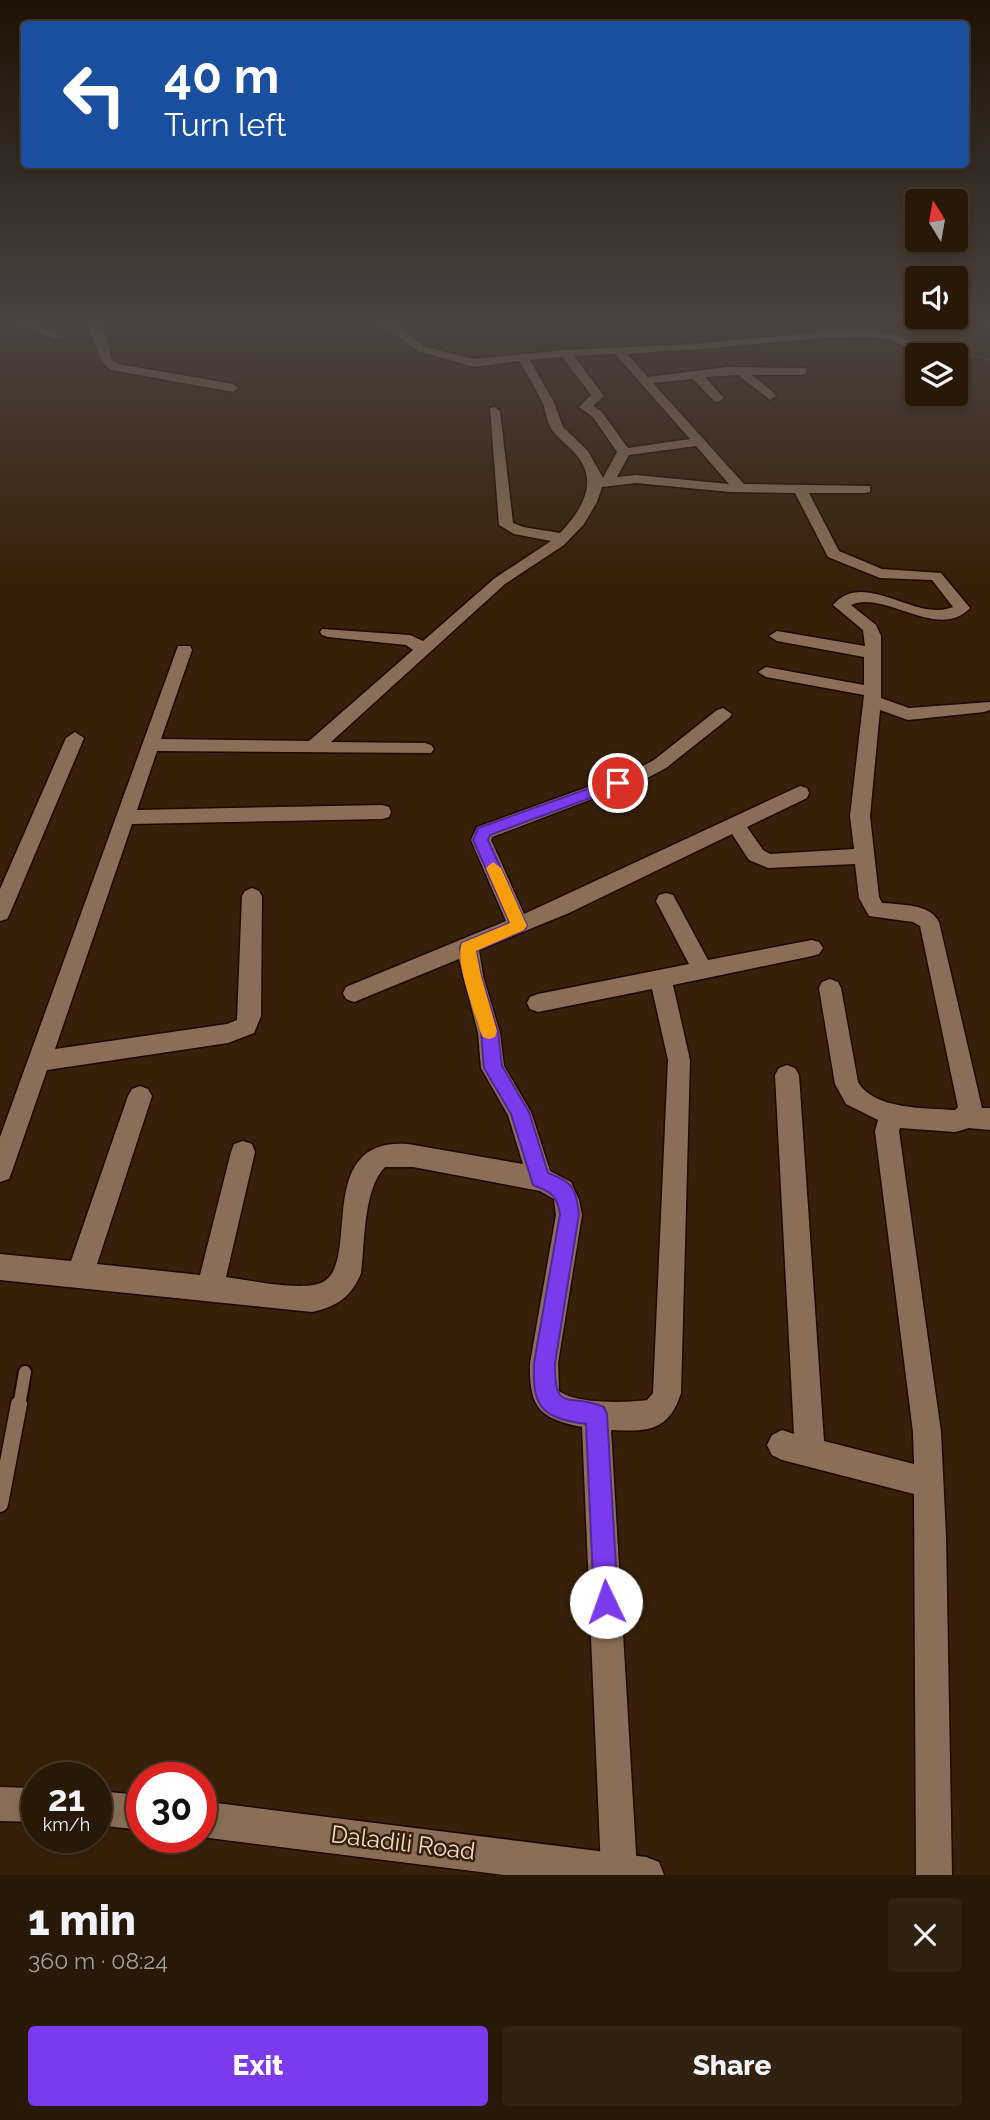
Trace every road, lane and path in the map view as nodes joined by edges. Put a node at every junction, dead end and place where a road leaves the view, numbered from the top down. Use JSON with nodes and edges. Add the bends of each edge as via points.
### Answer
{"nodes":[{"id":1,"x":551,"y":410,"type":"edge"},
{"id":2,"x":590,"y":410,"type":"edge"},
{"id":3,"x":668,"y":410,"type":"edge"},
{"id":4,"x":494,"y":411,"type":"dead end"},
{"id":5,"x":698,"y":442,"type":"junction"},
{"id":6,"x":624,"y":452,"type":"junction"},
{"id":7,"x":602,"y":482,"type":"junction"},
{"id":8,"x":740,"y":488,"type":"junction"},
{"id":9,"x":800,"y":489,"type":"junction"},
{"id":10,"x":864,"y":489,"type":"dead end"},
{"id":11,"x":563,"y":538,"type":"junction"},
{"id":12,"x":328,"y":632,"type":"dead end"},
{"id":13,"x":777,"y":636,"type":"dead end"},
{"id":14,"x":184,"y":650,"type":"dead end"},
{"id":15,"x":424,"y":650,"type":"junction"},
{"id":16,"x":873,"y":653,"type":"junction"},
{"id":17,"x":766,"y":672,"type":"dead end"},
{"id":18,"x":872,"y":696,"type":"junction"},
{"id":19,"x":984,"y":706,"type":"dead end"},
{"id":20,"x":723,"y":714,"type":"dead end"},
{"id":21,"x":75,"y":738,"type":"dead end"},
{"id":22,"x":150,"y":745,"type":"junction"},
{"id":23,"x":314,"y":747,"type":"junction"},
{"id":24,"x":425,"y":749,"type":"dead end"},
{"id":25,"x":800,"y":793,"type":"dead end"},
{"id":26,"x":382,"y":812,"type":"dead end"},
{"id":27,"x":125,"y":817,"type":"junction"},
{"id":28,"x":735,"y":824,"type":"junction"},
{"id":29,"x":865,"y":856,"type":"junction"},
{"id":30,"x":252,"y":896,"type":"dead end"},
{"id":31,"x":666,"y":901,"type":"dead end"},
{"id":32,"x":0,"y":913,"type":"edge"},
{"id":33,"x":519,"y":926,"type":"junction"},
{"id":34,"x":468,"y":948,"type":"junction"},
{"id":35,"x":812,"y":948,"type":"dead end"},
{"id":36,"x":702,"y":969,"type":"junction"},
{"id":37,"x":662,"y":978,"type":"junction"},
{"id":38,"x":830,"y":988,"type":"dead end"},
{"id":39,"x":354,"y":993,"type":"dead end"},
{"id":40,"x":538,"y":1003,"type":"dead end"},
{"id":41,"x":39,"y":1061,"type":"junction"},
{"id":42,"x":787,"y":1075,"type":"dead end"},
{"id":43,"x":140,"y":1096,"type":"dead end"},
{"id":44,"x":895,"y":1117,"type":"junction"},
{"id":45,"x":979,"y":1118,"type":"edge"},
{"id":46,"x":243,"y":1152,"type":"dead end"},
{"id":47,"x":0,"y":1171,"type":"edge"},
{"id":48,"x":540,"y":1179,"type":"junction"},
{"id":49,"x":0,"y":1267,"type":"edge"},
{"id":50,"x":80,"y":1275,"type":"junction"},
{"id":51,"x":210,"y":1289,"type":"junction"},
{"id":52,"x":25,"y":1372,"type":"dead end"},
{"id":53,"x":596,"y":1414,"type":"junction"},
{"id":54,"x":782,"y":1445,"type":"dead end"},
{"id":55,"x":810,"y":1452,"type":"junction"},
{"id":56,"x":929,"y":1483,"type":"junction"},
{"id":57,"x":0,"y":1504,"type":"edge"},
{"id":58,"x":0,"y":1804,"type":"edge"},
{"id":59,"x":21,"y":1805,"type":"edge"},
{"id":60,"x":217,"y":1821,"type":"edge"},
{"id":61,"x":633,"y":1873,"type":"edge"},
{"id":62,"x":934,"y":1875,"type":"edge"}],
"edges":[{"from":1,"to":7,"type":"street","via":[[557,428]]},
{"from":2,"to":6,"type":"street"},
{"from":3,"to":5,"type":"street"},
{"from":4,"to":11,"type":"street","via":[[506,525]]},
{"from":5,"to":6,"type":"street"},
{"from":5,"to":8,"type":"street"},
{"from":6,"to":7,"type":"street"},
{"from":7,"to":8,"type":"street","via":[[636,479]]},
{"from":7,"to":11,"type":"street"},
{"from":8,"to":9,"type":"street"},
{"from":9,"to":10,"type":"street"},
{"from":9,"to":16,"type":"street","via":[[833,554],[880,573],[936,576],[960,604],[960,611],[945,614],[864,598],[841,601],[842,608],[872,631]]},
{"from":11,"to":15,"type":"street","via":[[508,574]]},
{"from":12,"to":15,"type":"street","via":[[410,640]]},
{"from":13,"to":16,"type":"street"},
{"from":14,"to":22,"type":"street"},
{"from":15,"to":23,"type":"street"},
{"from":16,"to":18,"type":"street"},
{"from":17,"to":18,"type":"street"},
{"from":18,"to":19,"type":"street","via":[[908,714]]},
{"from":18,"to":29,"type":"street","via":[[860,816]]},
{"from":20,"to":33,"type":"street","via":[[641,774],[484,832],[481,840]]},
{"from":21,"to":32,"type":"street"},
{"from":22,"to":23,"type":"street"},
{"from":22,"to":27,"type":"street"},
{"from":23,"to":24,"type":"street"},
{"from":25,"to":28,"type":"street"},
{"from":26,"to":27,"type":"street"},
{"from":27,"to":41,"type":"street"},
{"from":28,"to":29,"type":"street","via":[[756,855],[768,861]]},
{"from":28,"to":33,"type":"street"},
{"from":29,"to":45,"type":"street","via":[[869,898],[876,910],[918,915],[932,929],[970,1107]]},
{"from":30,"to":41,"type":"street","via":[[250,1016],[246,1026],[228,1033]]},
{"from":31,"to":36,"type":"street"},
{"from":33,"to":34,"type":"street"},
{"from":34,"to":39,"type":"street"},
{"from":34,"to":48,"type":"street","via":[[493,1068],[520,1112]]},
{"from":35,"to":36,"type":"street"},
{"from":36,"to":37,"type":"street"},
{"from":37,"to":40,"type":"street"},
{"from":37,"to":53,"type":"street","via":[[679,1060],[667,1394],[662,1408],[649,1415]]},
{"from":38,"to":44,"type":"street","via":[[847,1084],[854,1097]]},
{"from":41,"to":47,"type":"street"},
{"from":42,"to":55,"type":"street"},
{"from":43,"to":50,"type":"street"},
{"from":44,"to":45,"type":"street"},
{"from":44,"to":56,"type":"street","via":[[887,1131],[922,1386]]},
{"from":46,"to":51,"type":"street"},
{"from":48,"to":51,"type":"street","via":[[392,1154],[367,1169],[348,1273],[327,1296],[305,1299]]},
{"from":48,"to":53,"type":"street","via":[[567,1195],[569,1214],[544,1363],[548,1401],[560,1409]]},
{"from":49,"to":50,"type":"street"},
{"from":50,"to":51,"type":"street"},
{"from":52,"to":57,"type":"lane"},
{"from":53,"to":61,"type":"street"},
{"from":54,"to":55,"type":"street"},
{"from":55,"to":56,"type":"street"},
{"from":56,"to":62,"type":"street"},
{"from":58,"to":59,"type":"street"},
{"from":60,"to":61,"type":"street","name":"Daladili Road"}]}
